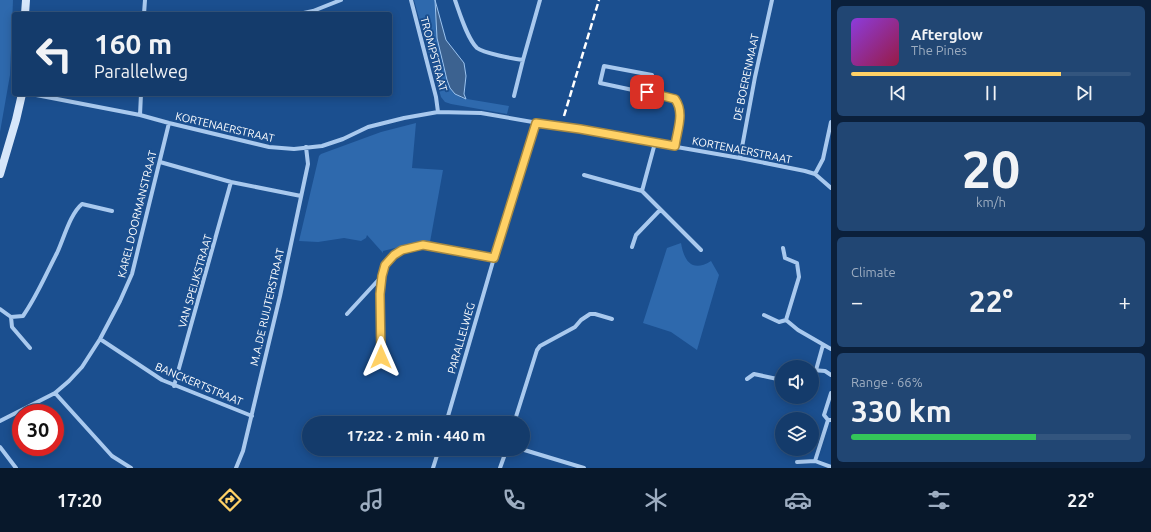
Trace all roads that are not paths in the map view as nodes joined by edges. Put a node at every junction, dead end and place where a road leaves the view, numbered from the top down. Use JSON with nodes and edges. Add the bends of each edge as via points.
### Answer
{"nodes":[{"id":1,"x":26,"y":0,"type":"edge"},
{"id":2,"x":145,"y":0,"type":"edge"},
{"id":3,"x":341,"y":0,"type":"edge"},
{"id":4,"x":411,"y":0,"type":"edge"},
{"id":5,"x":455,"y":0,"type":"edge"},
{"id":6,"x":540,"y":0,"type":"edge"},
{"id":7,"x":772,"y":0,"type":"edge"},
{"id":8,"x":25,"y":12,"type":"edge"},
{"id":9,"x":144,"y":12,"type":"edge"},
{"id":10,"x":308,"y":12,"type":"edge"},
{"id":11,"x":523,"y":60,"type":"junction"},
{"id":12,"x":647,"y":92,"type":"junction"},
{"id":13,"x":22,"y":96,"type":"edge"},
{"id":14,"x":41,"y":96,"type":"edge"},
{"id":15,"x":141,"y":96,"type":"edge"},
{"id":16,"x":514,"y":96,"type":"dead end"},
{"id":17,"x":438,"y":112,"type":"junction"},
{"id":18,"x":140,"y":115,"type":"junction"},
{"id":19,"x":831,"y":122,"type":"edge"},
{"id":20,"x":168,"y":123,"type":"junction"},
{"id":21,"x":536,"y":123,"type":"junction"},
{"id":22,"x":655,"y":143,"type":"junction"},
{"id":23,"x":675,"y":146,"type":"junction"},
{"id":24,"x":306,"y":148,"type":"junction"},
{"id":25,"x":740,"y":158,"type":"junction"},
{"id":26,"x":160,"y":162,"type":"junction"},
{"id":27,"x":0,"y":174,"type":"edge"},
{"id":28,"x":584,"y":174,"type":"dead end"},
{"id":29,"x":815,"y":174,"type":"junction"},
{"id":30,"x":231,"y":182,"type":"junction"},
{"id":31,"x":831,"y":188,"type":"edge"},
{"id":32,"x":642,"y":191,"type":"junction"},
{"id":33,"x":301,"y":196,"type":"junction"},
{"id":34,"x":660,"y":210,"type":"junction"},
{"id":35,"x":112,"y":211,"type":"dead end"},
{"id":36,"x":632,"y":247,"type":"dead end"},
{"id":37,"x":783,"y":248,"type":"dead end"},
{"id":38,"x":701,"y":250,"type":"dead end"},
{"id":39,"x":494,"y":258,"type":"junction"},
{"id":40,"x":382,"y":276,"type":"junction"},
{"id":41,"x":0,"y":309,"type":"edge"},
{"id":42,"x":347,"y":314,"type":"dead end"},
{"id":43,"x":764,"y":315,"type":"dead end"},
{"id":44,"x":11,"y":317,"type":"junction"},
{"id":45,"x":612,"y":319,"type":"dead end"},
{"id":46,"x":786,"y":320,"type":"junction"},
{"id":47,"x":100,"y":339,"type":"junction"},
{"id":48,"x":823,"y":345,"type":"junction"},
{"id":49,"x":30,"y":348,"type":"dead end"},
{"id":50,"x":831,"y":349,"type":"edge"},
{"id":51,"x":381,"y":357,"type":"dead end"},
{"id":52,"x":818,"y":360,"type":"edge"},
{"id":53,"x":819,"y":370,"type":"edge"},
{"id":54,"x":831,"y":375,"type":"edge"},
{"id":55,"x":775,"y":378,"type":"edge"},
{"id":56,"x":747,"y":379,"type":"dead end"},
{"id":57,"x":174,"y":386,"type":"junction"},
{"id":58,"x":55,"y":393,"type":"junction"},
{"id":59,"x":831,"y":393,"type":"edge"},
{"id":60,"x":252,"y":416,"type":"junction"},
{"id":61,"x":448,"y":416,"type":"edge"},
{"id":62,"x":516,"y":416,"type":"edge"},
{"id":63,"x":0,"y":420,"type":"edge"},
{"id":64,"x":830,"y":420,"type":"edge"},
{"id":65,"x":0,"y":447,"type":"edge"},
{"id":66,"x":530,"y":452,"type":"edge"},
{"id":67,"x":437,"y":456,"type":"edge"},
{"id":68,"x":504,"y":456,"type":"edge"},
{"id":69,"x":815,"y":461,"type":"junction"},
{"id":70,"x":797,"y":462,"type":"dead end"},
{"id":71,"x":831,"y":467,"type":"edge"},
{"id":72,"x":16,"y":468,"type":"edge"},
{"id":73,"x":131,"y":468,"type":"edge"},
{"id":74,"x":236,"y":468,"type":"edge"},
{"id":75,"x":433,"y":468,"type":"edge"},
{"id":76,"x":500,"y":468,"type":"edge"},
{"id":77,"x":584,"y":468,"type":"edge"}],
"edges":[{"from":1,"to":8,"type":"main road"},
{"from":2,"to":9,"type":"street"},
{"from":3,"to":10,"type":"street"},
{"from":4,"to":17,"type":"street","name":"TROMPSTRAAT"},
{"from":5,"to":11,"type":"street","via":[[472,41],[479,49]]},
{"from":6,"to":11,"type":"street"},
{"from":7,"to":25,"type":"street","name":"DE BOERENMAAT"},
{"from":11,"to":16,"type":"street"},
{"from":12,"to":12,"type":"street","via":[[600,83],[604,66],[652,75]]},
{"from":12,"to":23,"type":"street","via":[[675,99],[679,105],[681,113]]},
{"from":13,"to":27,"type":"main road"},
{"from":14,"to":18,"type":"street","name":"KORTENAERSTRAAT"},
{"from":15,"to":18,"type":"street"},
{"from":17,"to":21,"type":"street","name":"KORTENAERSTRAAT","via":[[480,113]]},
{"from":17,"to":24,"type":"street","name":"KORTENAERSTRAAT","via":[[382,123],[322,146]]},
{"from":18,"to":20,"type":"street","name":"KORTENAERSTRAAT"},
{"from":19,"to":29,"type":"street","via":[[823,159]]},
{"from":20,"to":24,"type":"street","name":"KORTENAERSTRAAT","via":[[269,147]]},
{"from":20,"to":26,"type":"street","name":"KAREL DOORMANSTRAAT"},
{"from":21,"to":22,"type":"street","name":"KORTENAERSTRAAT"},
{"from":21,"to":39,"type":"street","name":"PARALLELWEG"},
{"from":22,"to":23,"type":"street","name":"KORTENAERSTRAAT"},
{"from":22,"to":32,"type":"street"},
{"from":23,"to":25,"type":"street","name":"KORTENAERSTRAAT"},
{"from":24,"to":33,"type":"street","name":"M.A.DE RUIJTERSTRAAT","via":[[308,164]]},
{"from":25,"to":29,"type":"street","name":"KORTENAERSTRAAT"},
{"from":26,"to":30,"type":"street"},
{"from":26,"to":47,"type":"street","name":"KAREL DOORMANSTRAAT","via":[[132,274]]},
{"from":28,"to":32,"type":"street"},
{"from":29,"to":31,"type":"street"},
{"from":30,"to":33,"type":"street"},
{"from":30,"to":57,"type":"street","name":"VAN SPEIJKSTRAAT"},
{"from":32,"to":34,"type":"street"},
{"from":33,"to":60,"type":"street","name":"M.A.DE RUIJTERSTRAAT"},
{"from":34,"to":36,"type":"street","via":[[636,235]]},
{"from":34,"to":38,"type":"street"},
{"from":35,"to":44,"type":"street","via":[[82,204],[76,209],[32,302],[23,316]]},
{"from":37,"to":46,"type":"street","via":[[785,258],[798,263],[799,277]]},
{"from":39,"to":40,"type":"street","via":[[423,245],[402,250],[394,255],[385,265]]},
{"from":39,"to":61,"type":"street","name":"PARALLELWEG"},
{"from":40,"to":42,"type":"street"},
{"from":40,"to":51,"type":"street"},
{"from":41,"to":44,"type":"street"},
{"from":43,"to":46,"type":"street","via":[[779,322]]},
{"from":44,"to":49,"type":"street","via":[[12,326]]},
{"from":45,"to":62,"type":"street","via":[[590,314],[575,327],[540,346]]},
{"from":46,"to":48,"type":"street"},
{"from":47,"to":57,"type":"street","name":"BANCKERTSTRAAT","via":[[148,372]]},
{"from":47,"to":58,"type":"street","name":"KAREL DOORMANSTRAAT","via":[[79,371]]},
{"from":48,"to":50,"type":"street"},
{"from":48,"to":52,"type":"street"},
{"from":53,"to":54,"type":"street"},
{"from":55,"to":56,"type":"street","via":[[754,374]]},
{"from":57,"to":60,"type":"street","name":"BANCKERTSTRAAT"},
{"from":58,"to":63,"type":"street","name":"KAREL DOORMANSTRAAT"},
{"from":58,"to":73,"type":"street","via":[[112,456]]},
{"from":59,"to":64,"type":"street","via":[[824,415]]},
{"from":60,"to":74,"type":"street","name":"M.A.DE RUIJTERSTRAAT"},
{"from":64,"to":69,"type":"street"},
{"from":65,"to":72,"type":"street"},
{"from":66,"to":77,"type":"street"},
{"from":67,"to":75,"type":"street"},
{"from":68,"to":76,"type":"street"},
{"from":69,"to":70,"type":"street"},
{"from":69,"to":71,"type":"street"}]}
